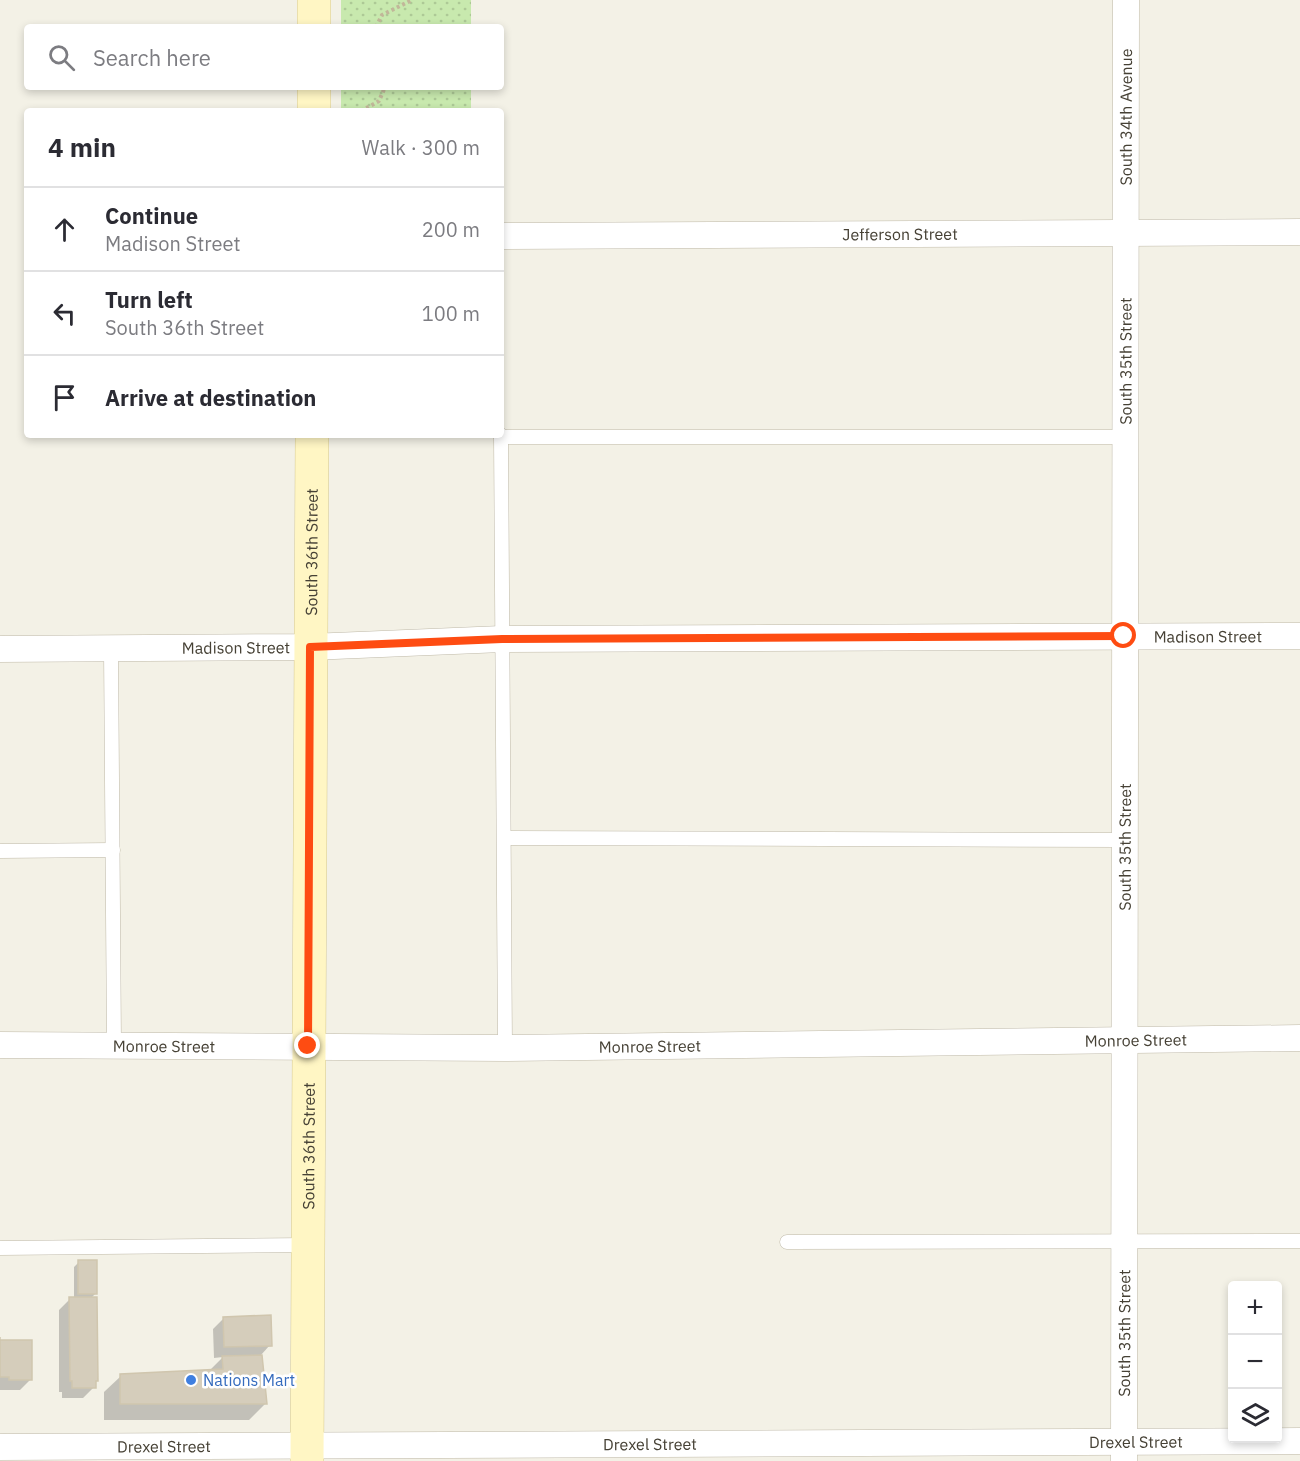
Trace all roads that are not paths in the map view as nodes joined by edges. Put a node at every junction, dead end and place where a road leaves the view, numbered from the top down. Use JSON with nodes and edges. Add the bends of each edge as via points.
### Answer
{"nodes":[{"id":1,"x":314,"y":0,"type":"edge"},
{"id":2,"x":1126,"y":0,"type":"edge"},
{"id":3,"x":314,"y":24,"type":"edge"},
{"id":4,"x":314,"y":90,"type":"edge"},
{"id":5,"x":314,"y":108,"type":"edge"},
{"id":6,"x":1300,"y":232,"type":"edge"},
{"id":7,"x":1126,"y":233,"type":"junction"},
{"id":8,"x":504,"y":236,"type":"edge"},
{"id":9,"x":504,"y":436,"type":"edge"},
{"id":10,"x":1125,"y":437,"type":"junction"},
{"id":11,"x":312,"y":438,"type":"edge"},
{"id":12,"x":501,"y":438,"type":"edge"},
{"id":13,"x":1124,"y":636,"type":"junction"},
{"id":14,"x":1300,"y":636,"type":"edge"},
{"id":15,"x":502,"y":639,"type":"junction"},
{"id":16,"x":310,"y":647,"type":"junction"},
{"id":17,"x":0,"y":649,"type":"edge"},
{"id":18,"x":111,"y":649,"type":"junction"},
{"id":19,"x":505,"y":838,"type":"junction"},
{"id":20,"x":1124,"y":840,"type":"junction"},
{"id":21,"x":112,"y":850,"type":"junction"},
{"id":22,"x":0,"y":851,"type":"edge"},
{"id":23,"x":1300,"y":1038,"type":"edge"},
{"id":24,"x":1124,"y":1039,"type":"junction"},
{"id":25,"x":114,"y":1045,"type":"junction"},
{"id":26,"x":0,"y":1046,"type":"edge"},
{"id":27,"x":308,"y":1046,"type":"junction"},
{"id":28,"x":505,"y":1048,"type":"junction"},
{"id":29,"x":1300,"y":1241,"type":"edge"},
{"id":30,"x":787,"y":1242,"type":"dead end"},
{"id":31,"x":1124,"y":1242,"type":"junction"},
{"id":32,"x":307,"y":1245,"type":"junction"},
{"id":33,"x":0,"y":1248,"type":"edge"},
{"id":34,"x":1300,"y":1441,"type":"edge"},
{"id":35,"x":0,"y":1447,"type":"edge"},
{"id":36,"x":1124,"y":1451,"type":"edge"},
{"id":37,"x":307,"y":1453,"type":"edge"}],
"edges":[{"from":1,"to":3,"type":"main road"},
{"from":2,"to":7,"type":"street","name":"South 34th Avenue"},
{"from":4,"to":5,"type":"main road"},
{"from":6,"to":7,"type":"street","name":"Jefferson Street"},
{"from":7,"to":8,"type":"street","name":"Jefferson Street"},
{"from":7,"to":10,"type":"street","name":"South 35th Street"},
{"from":9,"to":10,"type":"lane"},
{"from":10,"to":13,"type":"street","name":"South 35th Street"},
{"from":11,"to":16,"type":"main road","name":"South 36th Street"},
{"from":12,"to":15,"type":"lane"},
{"from":13,"to":14,"type":"street","name":"Madison Street"},
{"from":13,"to":15,"type":"street","name":"Madison Street"},
{"from":13,"to":20,"type":"street","name":"South 35th Street"},
{"from":15,"to":16,"type":"street","name":"Madison Street"},
{"from":15,"to":19,"type":"lane"},
{"from":16,"to":18,"type":"street","name":"Madison Street"},
{"from":16,"to":27,"type":"main road","name":"South 36th Street"},
{"from":17,"to":18,"type":"street","name":"Madison Street"},
{"from":18,"to":21,"type":"lane"},
{"from":19,"to":20,"type":"lane"},
{"from":19,"to":28,"type":"lane"},
{"from":20,"to":24,"type":"street","name":"South 35th Street"},
{"from":21,"to":22,"type":"lane"},
{"from":21,"to":25,"type":"lane"},
{"from":23,"to":24,"type":"street","name":"Monroe Street"},
{"from":24,"to":28,"type":"street","name":"Monroe Street"},
{"from":24,"to":31,"type":"street","name":"South 35th Street"},
{"from":25,"to":26,"type":"street","name":"Monroe Street"},
{"from":25,"to":27,"type":"street","name":"Monroe Street"},
{"from":27,"to":28,"type":"street","name":"Monroe Street"},
{"from":27,"to":32,"type":"main road","name":"South 36th Street"},
{"from":29,"to":31,"type":"lane"},
{"from":30,"to":31,"type":"lane"},
{"from":31,"to":36,"type":"street","name":"South 35th Street"},
{"from":32,"to":33,"type":"lane"},
{"from":32,"to":37,"type":"main road","name":"South 36th Street"},
{"from":34,"to":36,"type":"street","name":"Drexel Street"},
{"from":35,"to":37,"type":"street","name":"Drexel Street"},
{"from":36,"to":37,"type":"street","name":"Drexel Street"}]}
